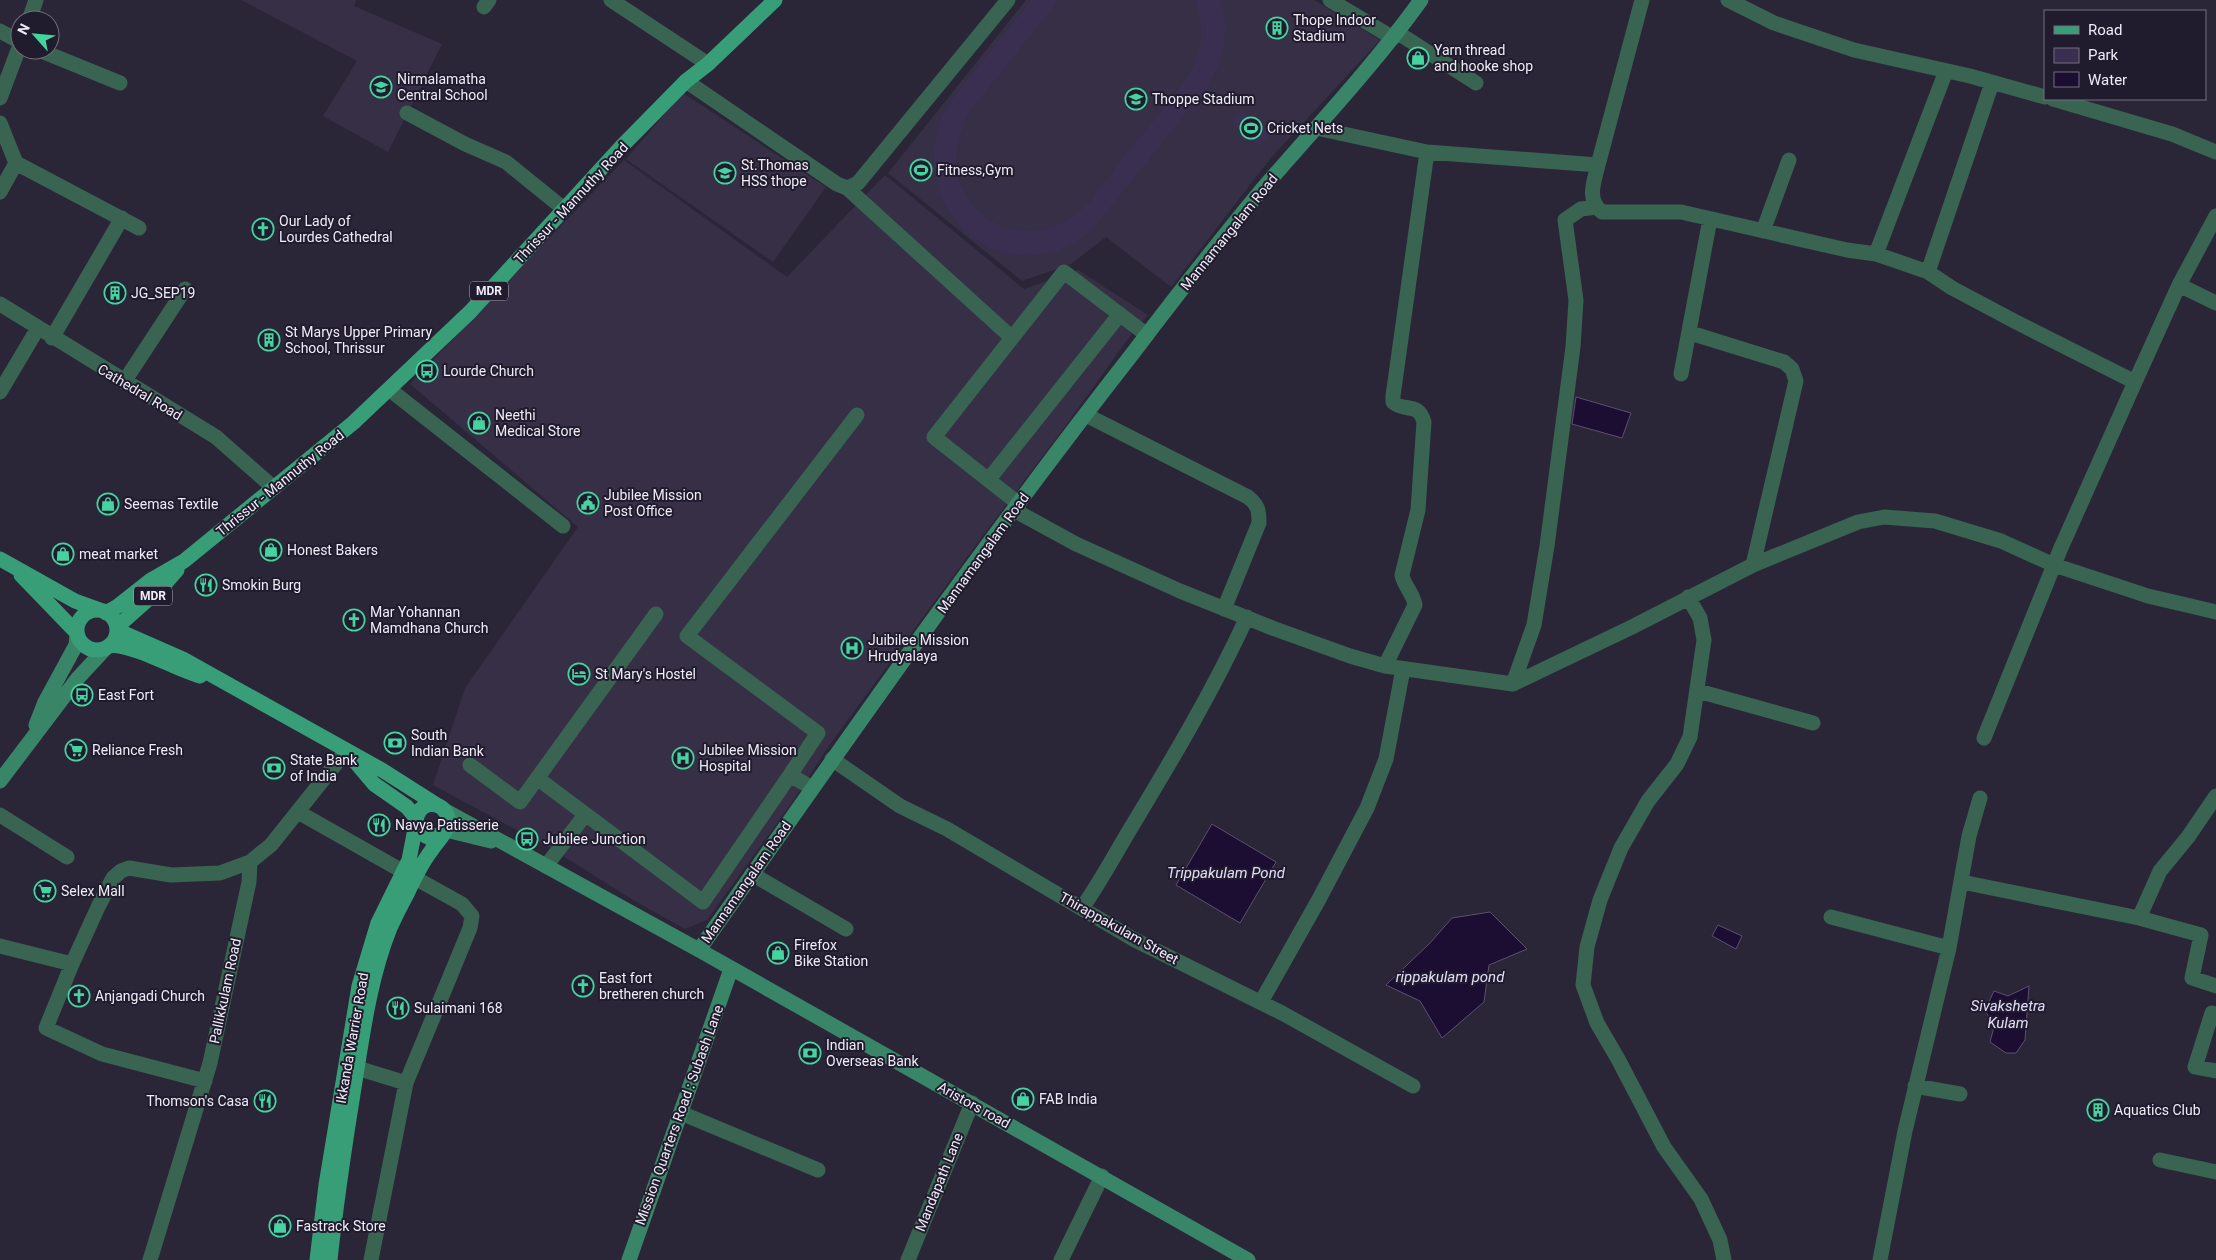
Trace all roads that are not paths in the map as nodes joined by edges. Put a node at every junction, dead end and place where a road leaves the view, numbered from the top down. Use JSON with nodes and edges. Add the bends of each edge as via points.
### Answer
{"nodes":[{"id":1,"x":610,"y":0,"type":"edge"},
{"id":2,"x":775,"y":0,"type":"edge"},
{"id":3,"x":1008,"y":0,"type":"edge"},
{"id":4,"x":1330,"y":0,"type":"edge"},
{"id":5,"x":1421,"y":0,"type":"edge"},
{"id":6,"x":1642,"y":0,"type":"edge"},
{"id":7,"x":1728,"y":0,"type":"edge"},
{"id":8,"x":1395,"y":36,"type":"junction"},
{"id":9,"x":60,"y":59,"type":"edge"},
{"id":10,"x":14,"y":60,"type":"edge"},
{"id":11,"x":708,"y":64,"type":"junction"},
{"id":12,"x":1946,"y":71,"type":"junction"},
{"id":13,"x":686,"y":81,"type":"junction"},
{"id":14,"x":120,"y":83,"type":"dead end"},
{"id":15,"x":1476,"y":83,"type":"dead end"},
{"id":16,"x":1992,"y":84,"type":"junction"},
{"id":17,"x":2044,"y":97,"type":"edge"},
{"id":18,"x":0,"y":98,"type":"edge"},
{"id":19,"x":2056,"y":100,"type":"edge"},
{"id":20,"x":407,"y":113,"type":"dead end"},
{"id":21,"x":0,"y":123,"type":"edge"},
{"id":22,"x":1316,"y":128,"type":"junction"},
{"id":23,"x":1427,"y":152,"type":"junction"},
{"id":24,"x":2216,"y":152,"type":"edge"},
{"id":25,"x":1789,"y":160,"type":"dead end"},
{"id":26,"x":16,"y":163,"type":"junction"},
{"id":27,"x":1598,"y":165,"type":"junction"},
{"id":28,"x":848,"y":188,"type":"junction"},
{"id":29,"x":0,"y":192,"type":"edge"},
{"id":30,"x":1596,"y":207,"type":"junction"},
{"id":31,"x":564,"y":209,"type":"junction"},
{"id":32,"x":2216,"y":216,"type":"edge"},
{"id":33,"x":122,"y":218,"type":"junction"},
{"id":34,"x":1710,"y":218,"type":"junction"},
{"id":35,"x":139,"y":228,"type":"dead end"},
{"id":36,"x":1763,"y":231,"type":"junction"},
{"id":37,"x":1876,"y":254,"type":"junction"},
{"id":38,"x":1928,"y":272,"type":"junction"},
{"id":39,"x":2179,"y":285,"type":"junction"},
{"id":40,"x":185,"y":289,"type":"dead end"},
{"id":41,"x":2216,"y":303,"type":"edge"},
{"id":42,"x":0,"y":304,"type":"edge"},
{"id":43,"x":1120,"y":314,"type":"junction"},
{"id":44,"x":38,"y":328,"type":"junction"},
{"id":45,"x":1147,"y":335,"type":"junction"},
{"id":46,"x":1697,"y":335,"type":"dead end"},
{"id":47,"x":1011,"y":337,"type":"junction"},
{"id":48,"x":52,"y":338,"type":"junction"},
{"id":49,"x":1681,"y":374,"type":"dead end"},
{"id":50,"x":124,"y":382,"type":"junction"},
{"id":51,"x":2135,"y":382,"type":"junction"},
{"id":52,"x":389,"y":389,"type":"junction"},
{"id":53,"x":0,"y":392,"type":"edge"},
{"id":54,"x":857,"y":415,"type":"dead end"},
{"id":55,"x":1086,"y":415,"type":"junction"},
{"id":56,"x":989,"y":479,"type":"junction"},
{"id":57,"x":274,"y":488,"type":"junction"},
{"id":58,"x":1017,"y":507,"type":"junction"},
{"id":59,"x":563,"y":526,"type":"dead end"},
{"id":60,"x":0,"y":559,"type":"edge"},
{"id":61,"x":184,"y":561,"type":"junction"},
{"id":62,"x":1753,"y":565,"type":"junction"},
{"id":63,"x":2054,"y":565,"type":"junction"},
{"id":64,"x":13,"y":567,"type":"junction"},
{"id":65,"x":1688,"y":597,"type":"junction"},
{"id":66,"x":1224,"y":608,"type":"junction"},
{"id":67,"x":103,"y":612,"type":"junction"},
{"id":68,"x":2216,"y":612,"type":"edge"},
{"id":69,"x":656,"y":614,"type":"dead end"},
{"id":70,"x":1247,"y":617,"type":"junction"},
{"id":71,"x":117,"y":629,"type":"junction"},
{"id":72,"x":77,"y":634,"type":"junction"},
{"id":73,"x":108,"y":647,"type":"junction"},
{"id":74,"x":1385,"y":666,"type":"junction"},
{"id":75,"x":1403,"y":668,"type":"junction"},
{"id":76,"x":223,"y":682,"type":"junction"},
{"id":77,"x":1513,"y":684,"type":"junction"},
{"id":78,"x":1698,"y":691,"type":"junction"},
{"id":79,"x":1813,"y":723,"type":"dead end"},
{"id":80,"x":1984,"y":738,"type":"dead end"},
{"id":81,"x":30,"y":743,"type":"junction"},
{"id":82,"x":346,"y":751,"type":"junction"},
{"id":83,"x":832,"y":759,"type":"junction"},
{"id":84,"x":470,"y":764,"type":"dead end"},
{"id":85,"x":790,"y":775,"type":"junction"},
{"id":86,"x":537,"y":778,"type":"junction"},
{"id":87,"x":0,"y":781,"type":"edge"},
{"id":88,"x":812,"y":788,"type":"junction"},
{"id":89,"x":2216,"y":796,"type":"edge"},
{"id":90,"x":1980,"y":798,"type":"dead end"},
{"id":91,"x":441,"y":808,"type":"junction"},
{"id":92,"x":298,"y":812,"type":"junction"},
{"id":93,"x":0,"y":815,"type":"edge"},
{"id":94,"x":586,"y":815,"type":"junction"},
{"id":95,"x":416,"y":821,"type":"junction"},
{"id":96,"x":445,"y":832,"type":"junction"},
{"id":97,"x":508,"y":844,"type":"junction"},
{"id":98,"x":67,"y":857,"type":"dead end"},
{"id":99,"x":250,"y":862,"type":"junction"},
{"id":100,"x":546,"y":866,"type":"junction"},
{"id":101,"x":752,"y":874,"type":"junction"},
{"id":102,"x":410,"y":875,"type":"junction"},
{"id":103,"x":1962,"y":882,"type":"junction"},
{"id":104,"x":1082,"y":908,"type":"junction"},
{"id":105,"x":1831,"y":917,"type":"dead end"},
{"id":106,"x":2139,"y":918,"type":"junction"},
{"id":107,"x":846,"y":929,"type":"dead end"},
{"id":108,"x":0,"y":946,"type":"edge"},
{"id":109,"x":1948,"y":948,"type":"junction"},
{"id":110,"x":699,"y":950,"type":"junction"},
{"id":111,"x":72,"y":964,"type":"junction"},
{"id":112,"x":731,"y":970,"type":"junction"},
{"id":113,"x":2216,"y":986,"type":"edge"},
{"id":114,"x":1261,"y":1002,"type":"junction"},
{"id":115,"x":2212,"y":1013,"type":"dead end"},
{"id":116,"x":357,"y":1068,"type":"junction"},
{"id":117,"x":2216,"y":1071,"type":"edge"},
{"id":118,"x":204,"y":1081,"type":"junction"},
{"id":119,"x":406,"y":1083,"type":"junction"},
{"id":120,"x":1413,"y":1086,"type":"dead end"},
{"id":121,"x":1916,"y":1086,"type":"junction"},
{"id":122,"x":1960,"y":1094,"type":"dead end"},
{"id":123,"x":972,"y":1103,"type":"junction"},
{"id":124,"x":680,"y":1113,"type":"junction"},
{"id":125,"x":2160,"y":1160,"type":"dead end"},
{"id":126,"x":818,"y":1170,"type":"dead end"},
{"id":127,"x":2216,"y":1172,"type":"edge"},
{"id":128,"x":1102,"y":1176,"type":"junction"},
{"id":129,"x":150,"y":1260,"type":"edge"},
{"id":130,"x":317,"y":1260,"type":"edge"},
{"id":131,"x":330,"y":1260,"type":"edge"},
{"id":132,"x":371,"y":1260,"type":"edge"},
{"id":133,"x":629,"y":1260,"type":"edge"},
{"id":134,"x":908,"y":1260,"type":"edge"},
{"id":135,"x":1062,"y":1260,"type":"edge"},
{"id":136,"x":1248,"y":1260,"type":"edge"},
{"id":137,"x":1724,"y":1260,"type":"edge"},
{"id":138,"x":1880,"y":1260,"type":"edge"}],
"edges":[{"from":1,"to":11,"type":"street"},
{"from":2,"to":11,"type":"main road","name":"Thrissur - Mannuthy Road","number":"MDR"},
{"from":3,"to":28,"type":"street","via":[[858,183]]},
{"from":4,"to":8,"type":"street"},
{"from":5,"to":8,"type":"main road","name":"Mannamangalam Road"},
{"from":6,"to":27,"type":"street"},
{"from":7,"to":12,"type":"street","via":[[1774,23],[1813,37]]},
{"from":8,"to":15,"type":"street"},
{"from":8,"to":22,"type":"main road","name":"Mannamangalam Road"},
{"from":9,"to":14,"type":"street"},
{"from":10,"to":18,"type":"street"},
{"from":11,"to":13,"type":"main road","name":"Thrissur - Mannuthy Road","number":"MDR"},
{"from":12,"to":16,"type":"street"},
{"from":12,"to":37,"type":"street"},
{"from":13,"to":28,"type":"street","via":[[837,184]]},
{"from":13,"to":31,"type":"main road","name":"Thrissur - Mannuthy Road","number":"MDR"},
{"from":16,"to":17,"type":"street"},
{"from":16,"to":38,"type":"street"},
{"from":19,"to":24,"type":"street","via":[[2172,134]]},
{"from":20,"to":31,"type":"street","via":[[506,162]]},
{"from":21,"to":26,"type":"street"},
{"from":22,"to":23,"type":"street"},
{"from":22,"to":45,"type":"main road","name":"Mannamangalam Road","via":[[1257,196]]},
{"from":23,"to":27,"type":"street"},
{"from":23,"to":74,"type":"street","via":[[1393,396],[1397,407],[1420,412],[1424,422],[1418,510],[1402,575],[1415,605]]},
{"from":25,"to":36,"type":"street"},
{"from":26,"to":29,"type":"street"},
{"from":26,"to":33,"type":"street"},
{"from":27,"to":30,"type":"street","via":[[1592,196]]},
{"from":28,"to":47,"type":"street"},
{"from":30,"to":34,"type":"street","via":[[1609,213],[1681,212]]},
{"from":30,"to":77,"type":"street","via":[[1581,209],[1565,220],[1576,300],[1573,347],[1534,625]]},
{"from":31,"to":52,"type":"main road","name":"Thrissur - Mannuthy Road","number":"MDR","via":[[470,312]]},
{"from":32,"to":39,"type":"street"},
{"from":33,"to":35,"type":"street"},
{"from":33,"to":48,"type":"street"},
{"from":34,"to":36,"type":"street"},
{"from":34,"to":49,"type":"street"},
{"from":36,"to":37,"type":"street"},
{"from":37,"to":38,"type":"street"},
{"from":38,"to":51,"type":"street","via":[[1952,288]]},
{"from":39,"to":41,"type":"street"},
{"from":39,"to":51,"type":"street"},
{"from":40,"to":50,"type":"street"},
{"from":42,"to":44,"type":"street","name":"Cathedral Road"},
{"from":43,"to":45,"type":"street"},
{"from":43,"to":47,"type":"street","via":[[1064,272]]},
{"from":43,"to":56,"type":"street"},
{"from":44,"to":48,"type":"street","name":"Cathedral Road"},
{"from":44,"to":53,"type":"street"},
{"from":45,"to":55,"type":"main road","name":"Mannamangalam Road"},
{"from":46,"to":62,"type":"street","via":[[1784,362],[1792,369],[1796,381]]},
{"from":47,"to":56,"type":"street","via":[[934,437]]},
{"from":48,"to":50,"type":"street","name":"Cathedral Road"},
{"from":50,"to":57,"type":"street","name":"Cathedral Road","via":[[216,437]]},
{"from":51,"to":63,"type":"street"},
{"from":52,"to":57,"type":"main road","name":"Thrissur - Mannuthy Road","number":"MDR"},
{"from":52,"to":59,"type":"street"},
{"from":54,"to":85,"type":"street","via":[[687,636],[818,732]]},
{"from":55,"to":58,"type":"main road","name":"Mannamangalam Road"},
{"from":55,"to":66,"type":"street","via":[[1256,504],[1259,523]]},
{"from":56,"to":58,"type":"street"},
{"from":57,"to":61,"type":"main road","name":"Thrissur - Mannuthy Road","number":"MDR"},
{"from":58,"to":66,"type":"street","via":[[1107,558]]},
{"from":58,"to":83,"type":"main road","name":"Mannamangalam Road"},
{"from":60,"to":64,"type":"main road"},
{"from":61,"to":67,"type":"main road","number":"MDR","via":[[151,580],[118,606]]},
{"from":61,"to":71,"type":"main road","number":"MDR","via":[[162,587]]},
{"from":62,"to":63,"type":"street","via":[[1858,522],[1884,517],[1935,521],[2001,541]]},
{"from":62,"to":65,"type":"street"},
{"from":63,"to":68,"type":"street","via":[[2148,596]]},
{"from":63,"to":80,"type":"street"},
{"from":64,"to":67,"type":"main road"},
{"from":64,"to":72,"type":"main road"},
{"from":65,"to":77,"type":"street"},
{"from":65,"to":78,"type":"street","via":[[1700,618],[1704,640]]},
{"from":66,"to":70,"type":"street"},
{"from":67,"to":71,"type":"main road","via":[[111,616]]},
{"from":67,"to":72,"type":"main road","via":[[88,612],[83,616]]},
{"from":69,"to":86,"type":"street"},
{"from":70,"to":74,"type":"street"},
{"from":70,"to":104,"type":"street","via":[[1175,754]]},
{"from":71,"to":73,"type":"main road"},
{"from":71,"to":76,"type":"main road","via":[[183,659]]},
{"from":72,"to":73,"type":"main road","via":[[85,647],[91,650]]},
{"from":72,"to":81,"type":"main road","via":[[76,645],[45,702]]},
{"from":73,"to":76,"type":"main road","via":[[137,650],[178,670]]},
{"from":73,"to":81,"type":"main road","via":[[78,678]]},
{"from":74,"to":75,"type":"street"},
{"from":75,"to":77,"type":"street"},
{"from":75,"to":114,"type":"street","via":[[1386,759],[1366,808]]},
{"from":76,"to":82,"type":"main road"},
{"from":78,"to":79,"type":"street"},
{"from":78,"to":137,"type":"street","via":[[1690,737],[1677,764],[1648,801],[1622,848],[1600,900],[1587,947],[1583,984],[1597,1023],[1664,1147],[1701,1199],[1720,1240]]},
{"from":81,"to":87,"type":"main road"},
{"from":82,"to":91,"type":"main road"},
{"from":82,"to":92,"type":"street"},
{"from":82,"to":95,"type":"main road","via":[[374,784],[407,807]]},
{"from":83,"to":88,"type":"main road","name":"Mannamangalam Road"},
{"from":83,"to":104,"type":"street","name":"Thirappakulam Street","via":[[900,806],[947,829]]},
{"from":84,"to":86,"type":"street","via":[[520,802]]},
{"from":85,"to":88,"type":"street"},
{"from":85,"to":94,"type":"street","via":[[703,902]]},
{"from":86,"to":94,"type":"street"},
{"from":88,"to":101,"type":"main road","name":"Mannamangalam Road"},
{"from":89,"to":106,"type":"street","via":[[2160,871]]},
{"from":90,"to":103,"type":"street","via":[[1969,836]]},
{"from":91,"to":95,"type":"main road","via":[[426,806]]},
{"from":91,"to":96,"type":"main road","via":[[449,819]]},
{"from":91,"to":97,"type":"main road","name":"Mannamangalam Road"},
{"from":92,"to":99,"type":"street","via":[[271,845]]},
{"from":92,"to":102,"type":"street"},
{"from":93,"to":98,"type":"street"},
{"from":94,"to":100,"type":"street"},
{"from":95,"to":96,"type":"main road","via":[[421,833],[430,838]]},
{"from":95,"to":102,"type":"main road","name":"Ikkanda Warrier Road"},
{"from":96,"to":97,"type":"main road"},
{"from":96,"to":102,"type":"main road","name":"Ikkanda Warrier Road"},
{"from":97,"to":100,"type":"main road","name":"Mannamangalam Road"},
{"from":99,"to":111,"type":"street","via":[[210,874],[171,875],[130,868],[121,871],[113,878],[102,898]]},
{"from":99,"to":118,"type":"street","name":"Pallikkulam Road","via":[[249,882]]},
{"from":100,"to":110,"type":"main road","name":"Mannamangalam Road"},
{"from":101,"to":107,"type":"street"},
{"from":101,"to":110,"type":"main road","name":"Mannamangalam Road"},
{"from":102,"to":116,"type":"main road","name":"Ikkanda Warrier Road","via":[[372,987]]},
{"from":102,"to":119,"type":"street","via":[[462,904],[472,916],[470,928]]},
{"from":102,"to":130,"type":"main road","name":"Ikkanda Warrier Road","via":[[378,923],[359,986]]},
{"from":103,"to":106,"type":"street"},
{"from":103,"to":109,"type":"street"},
{"from":104,"to":114,"type":"street","name":"Thirappakulam Street","via":[[1135,940]]},
{"from":105,"to":109,"type":"street"},
{"from":106,"to":113,"type":"street","via":[[2201,934],[2192,978]]},
{"from":108,"to":111,"type":"street"},
{"from":109,"to":121,"type":"street"},
{"from":110,"to":112,"type":"main road","name":"Aristors road"},
{"from":111,"to":118,"type":"street","via":[[46,1028],[102,1054]]},
{"from":112,"to":123,"type":"main road","name":"Aristors road"},
{"from":112,"to":124,"type":"main road","name":"Mission Quarters Road : Subash Lane"},
{"from":114,"to":120,"type":"street","name":"Thirappakulam Street"},
{"from":115,"to":117,"type":"street","via":[[2195,1067]]},
{"from":116,"to":119,"type":"street"},
{"from":116,"to":131,"type":"main road","name":"Ikkanda Warrier Road"},
{"from":118,"to":129,"type":"street","name":"Pallikkulam Road"},
{"from":119,"to":132,"type":"street"},
{"from":121,"to":122,"type":"street"},
{"from":121,"to":138,"type":"street"},
{"from":123,"to":128,"type":"main road","name":"Aristors road"},
{"from":123,"to":134,"type":"street","name":"Mandapath Lane"},
{"from":124,"to":126,"type":"street"},
{"from":124,"to":133,"type":"main road","name":"Mission Quarters Road : Subash Lane"},
{"from":125,"to":127,"type":"street"},
{"from":128,"to":135,"type":"street"},
{"from":128,"to":136,"type":"main road","name":"Aristors road"}]}
